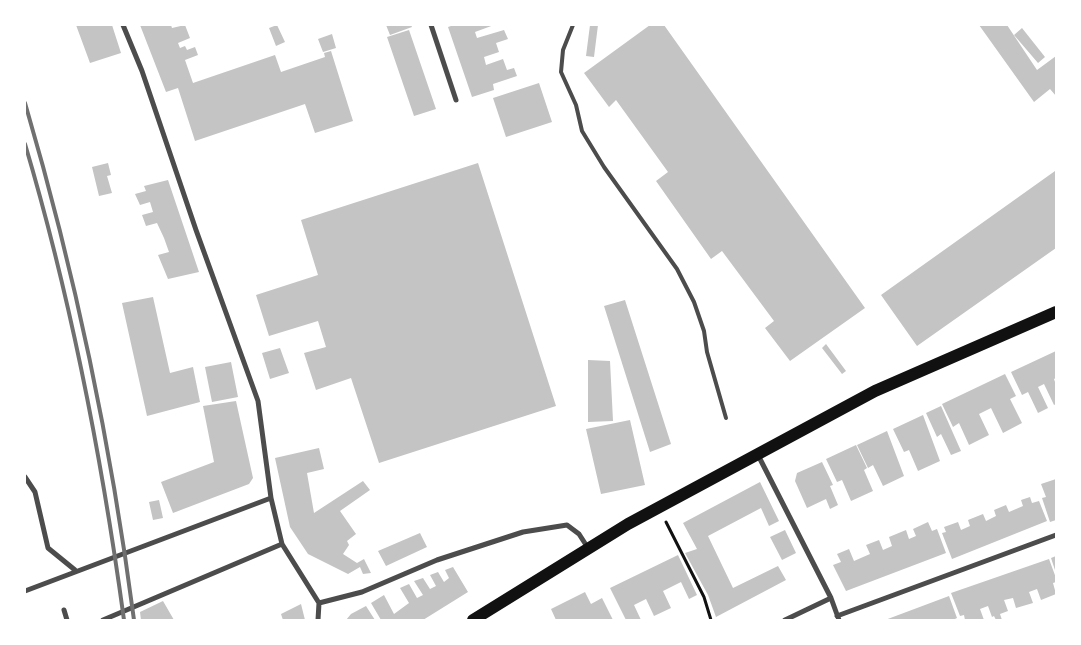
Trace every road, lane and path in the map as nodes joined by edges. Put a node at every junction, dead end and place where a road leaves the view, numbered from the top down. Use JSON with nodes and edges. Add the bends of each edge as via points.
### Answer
{"nodes":[{"id":1,"x":123,"y":25,"type":"edge"},
{"id":2,"x":431,"y":25,"type":"edge"},
{"id":3,"x":573,"y":25,"type":"edge"},
{"id":4,"x":456,"y":100,"type":"dead end"},
{"id":5,"x":1056,"y":312,"type":"edge"},
{"id":6,"x":726,"y":418,"type":"dead end"},
{"id":7,"x":758,"y":455,"type":"junction"},
{"id":8,"x":25,"y":476,"type":"edge"},
{"id":9,"x":271,"y":498,"type":"junction"},
{"id":10,"x":658,"y":508,"type":"junction"},
{"id":11,"x":1056,"y":535,"type":"edge"},
{"id":12,"x":282,"y":544,"type":"junction"},
{"id":13,"x":584,"y":551,"type":"junction"},
{"id":14,"x":75,"y":570,"type":"junction"},
{"id":15,"x":25,"y":591,"type":"edge"},
{"id":16,"x":831,"y":598,"type":"junction"},
{"id":17,"x":319,"y":603,"type":"junction"},
{"id":18,"x":64,"y":610,"type":"dead end"},
{"id":19,"x":838,"y":618,"type":"edge"},
{"id":20,"x":67,"y":620,"type":"edge"},
{"id":21,"x":103,"y":620,"type":"edge"},
{"id":22,"x":318,"y":620,"type":"edge"},
{"id":23,"x":473,"y":620,"type":"edge"},
{"id":24,"x":711,"y":620,"type":"edge"},
{"id":25,"x":785,"y":620,"type":"edge"}],
"edges":[{"from":1,"to":9,"type":"street","via":[[258,401]]},
{"from":2,"to":4,"type":"street"},
{"from":3,"to":6,"type":"lane","via":[[563,50],[561,72],[576,105],[582,131],[677,269],[694,302]]},
{"from":5,"to":7,"type":"main road","via":[[875,391]]},
{"from":7,"to":10,"type":"main road"},
{"from":7,"to":16,"type":"street"},
{"from":8,"to":14,"type":"street","via":[[35,492],[48,548]]},
{"from":9,"to":12,"type":"street"},
{"from":9,"to":14,"type":"street"},
{"from":10,"to":13,"type":"main road"},
{"from":10,"to":24,"type":"path","via":[[704,597]]},
{"from":11,"to":19,"type":"street"},
{"from":12,"to":17,"type":"street"},
{"from":12,"to":21,"type":"street"},
{"from":13,"to":17,"type":"street","via":[[579,534],[567,525],[523,532],[438,560],[362,592]]},
{"from":13,"to":23,"type":"main road"},
{"from":14,"to":15,"type":"street"},
{"from":16,"to":19,"type":"street"},
{"from":16,"to":25,"type":"street"},
{"from":17,"to":22,"type":"street"},
{"from":18,"to":20,"type":"street"}]}
